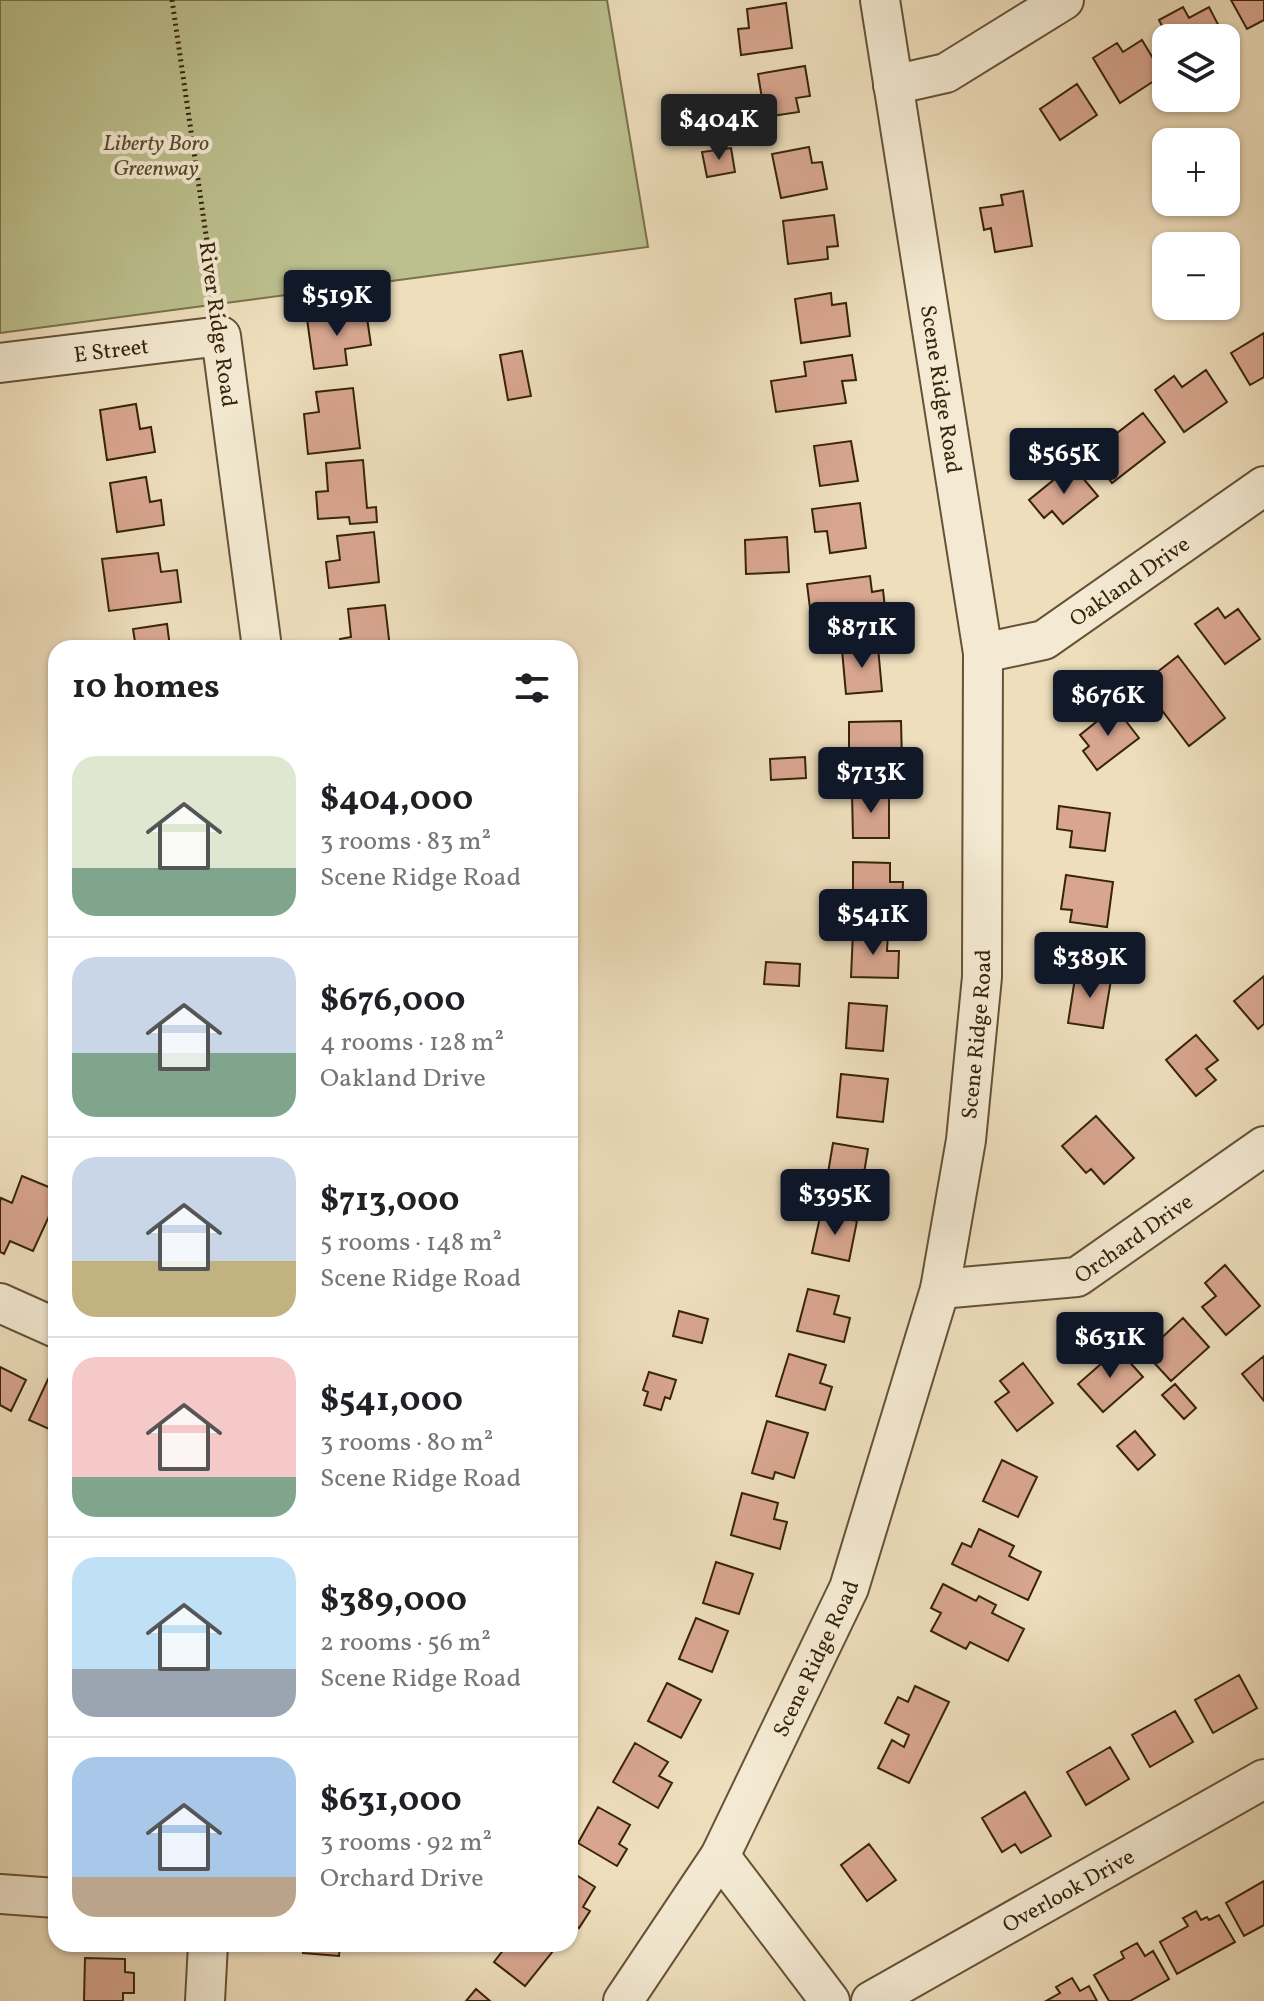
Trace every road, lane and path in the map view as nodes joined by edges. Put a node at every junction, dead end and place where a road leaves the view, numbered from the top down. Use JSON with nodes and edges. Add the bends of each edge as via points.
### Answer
{"nodes":[{"id":1,"x":172,"y":0,"type":"edge"},
{"id":2,"x":880,"y":0,"type":"edge"},
{"id":3,"x":1064,"y":0,"type":"edge"},
{"id":4,"x":893,"y":85,"type":"junction"},
{"id":5,"x":221,"y":336,"type":"junction"},
{"id":6,"x":0,"y":363,"type":"edge"},
{"id":7,"x":1264,"y":486,"type":"edge"},
{"id":8,"x":261,"y":640,"type":"edge"},
{"id":9,"x":983,"y":653,"type":"junction"},
{"id":10,"x":1264,"y":1146,"type":"edge"},
{"id":11,"x":940,"y":1289,"type":"junction"},
{"id":12,"x":0,"y":1303,"type":"edge"},
{"id":13,"x":48,"y":1324,"type":"edge"},
{"id":14,"x":1264,"y":1779,"type":"edge"},
{"id":15,"x":720,"y":1856,"type":"junction"},
{"id":16,"x":0,"y":1894,"type":"edge"},
{"id":17,"x":48,"y":1897,"type":"edge"},
{"id":18,"x":208,"y":1952,"type":"edge"},
{"id":19,"x":205,"y":2001,"type":"edge"},
{"id":20,"x":623,"y":2001,"type":"edge"},
{"id":21,"x":830,"y":2001,"type":"edge"},
{"id":22,"x":871,"y":2001,"type":"edge"}],
"edges":[{"from":1,"to":5,"type":"path","name":"River Ridge Road"},
{"from":2,"to":4,"type":"street","name":"Scene Ridge Road"},
{"from":3,"to":4,"type":"street","via":[[946,73]]},
{"from":4,"to":9,"type":"street","name":"Scene Ridge Road"},
{"from":5,"to":6,"type":"street","name":"E Street"},
{"from":5,"to":8,"type":"street","name":"River Ridge Road"},
{"from":7,"to":9,"type":"street","name":"Oakland Drive","via":[[1044,640]]},
{"from":9,"to":11,"type":"street","name":"Scene Ridge Road","via":[[982,977],[966,1140]]},
{"from":10,"to":11,"type":"street","name":"Orchard Drive","via":[[1077,1277]]},
{"from":11,"to":15,"type":"street","name":"Scene Ridge Road","via":[[849,1588]]},
{"from":12,"to":13,"type":"street"},
{"from":14,"to":22,"type":"street","name":"Overlook Drive"},
{"from":15,"to":20,"type":"street","name":"Scene Ridge Road"},
{"from":15,"to":21,"type":"street"},
{"from":16,"to":17,"type":"street"},
{"from":18,"to":19,"type":"street"}]}
